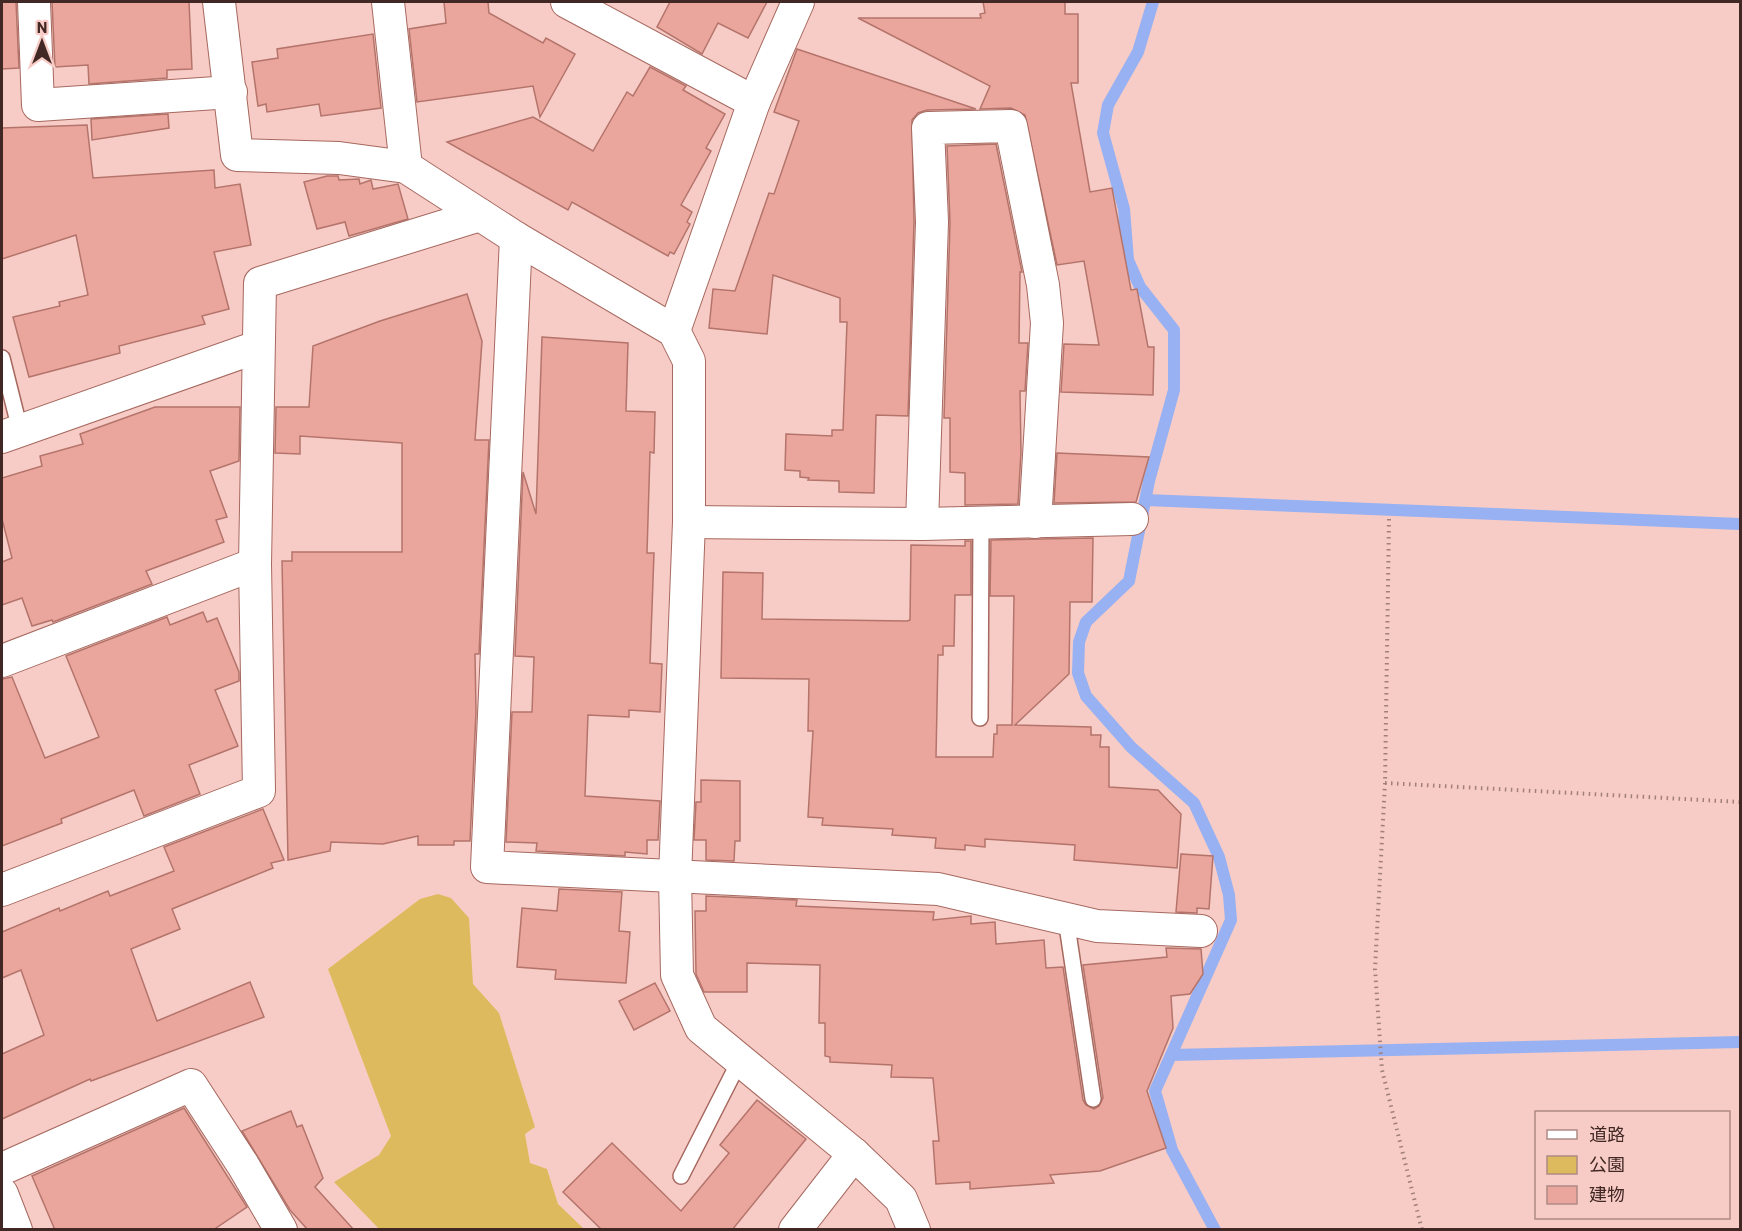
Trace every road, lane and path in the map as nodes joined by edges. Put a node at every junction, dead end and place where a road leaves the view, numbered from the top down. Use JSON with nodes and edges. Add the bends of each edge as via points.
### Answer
{"nodes":[{"id":1,"x":34,"y":2,"type":"edge"},
{"id":2,"x":219,"y":2,"type":"edge"},
{"id":3,"x":388,"y":2,"type":"edge"},
{"id":4,"x":567,"y":2,"type":"edge"},
{"id":5,"x":798,"y":2,"type":"edge"},
{"id":6,"x":231,"y":92,"type":"junction"},
{"id":7,"x":754,"y":102,"type":"junction"},
{"id":8,"x":406,"y":167,"type":"junction"},
{"id":9,"x":480,"y":215,"type":"junction"},
{"id":10,"x":516,"y":238,"type":"junction"},
{"id":11,"x":674,"y":331,"type":"junction"},
{"id":12,"x":257,"y":347,"type":"junction"},
{"id":13,"x":2,"y":358,"type":"edge"},
{"id":14,"x":11,"y":433,"type":"edge"},
{"id":15,"x":1132,"y":519,"type":"dead end"},
{"id":16,"x":1389,"y":519,"type":"dead end"},
{"id":17,"x":689,"y":522,"type":"junction"},
{"id":18,"x":1035,"y":522,"type":"junction"},
{"id":19,"x":981,"y":523,"type":"junction"},
{"id":20,"x":922,"y":524,"type":"junction"},
{"id":21,"x":255,"y":564,"type":"junction"},
{"id":22,"x":2,"y":661,"type":"edge"},
{"id":23,"x":980,"y":718,"type":"dead end"},
{"id":24,"x":1385,"y":783,"type":"junction"},
{"id":25,"x":1740,"y":802,"type":"edge"},
{"id":26,"x":675,"y":877,"type":"junction"},
{"id":27,"x":2,"y":890,"type":"edge"},
{"id":28,"x":1066,"y":919,"type":"junction"},
{"id":29,"x":1201,"y":931,"type":"dead end"},
{"id":30,"x":740,"y":1060,"type":"junction"},
{"id":31,"x":1093,"y":1099,"type":"dead end"},
{"id":32,"x":854,"y":1154,"type":"junction"},
{"id":33,"x":2,"y":1169,"type":"edge"},
{"id":34,"x":681,"y":1176,"type":"dead end"},
{"id":35,"x":2,"y":1194,"type":"edge"},
{"id":36,"x":16,"y":1230,"type":"edge"},
{"id":37,"x":281,"y":1230,"type":"edge"},
{"id":38,"x":795,"y":1230,"type":"edge"},
{"id":39,"x":914,"y":1230,"type":"edge"},
{"id":40,"x":1422,"y":1230,"type":"edge"}],
"edges":[{"from":1,"to":6,"type":"street","via":[[38,105]]},
{"from":2,"to":6,"type":"street"},
{"from":3,"to":8,"type":"street"},
{"from":4,"to":7,"type":"street"},
{"from":5,"to":7,"type":"street"},
{"from":6,"to":8,"type":"street","via":[[237,155],[339,158]]},
{"from":7,"to":11,"type":"street"},
{"from":8,"to":9,"type":"street"},
{"from":9,"to":10,"type":"street"},
{"from":9,"to":12,"type":"street","via":[[260,283]]},
{"from":10,"to":11,"type":"street"},
{"from":10,"to":26,"type":"street","via":[[487,867]]},
{"from":11,"to":17,"type":"street","via":[[689,362]]},
{"from":12,"to":14,"type":"street"},
{"from":12,"to":21,"type":"street"},
{"from":13,"to":14,"type":"lane"},
{"from":15,"to":18,"type":"street"},
{"from":16,"to":24,"type":"path"},
{"from":17,"to":20,"type":"street"},
{"from":17,"to":26,"type":"street"},
{"from":18,"to":19,"type":"street"},
{"from":18,"to":20,"type":"street","via":[[1047,323],[1011,126],[928,128],[932,222]]},
{"from":19,"to":20,"type":"street"},
{"from":19,"to":23,"type":"lane"},
{"from":21,"to":22,"type":"street"},
{"from":21,"to":27,"type":"street","via":[[259,791]]},
{"from":24,"to":25,"type":"path"},
{"from":24,"to":40,"type":"path","via":[[1375,969],[1382,1070]]},
{"from":26,"to":28,"type":"street","via":[[938,889]]},
{"from":26,"to":30,"type":"street","via":[[677,975],[700,1028]]},
{"from":28,"to":29,"type":"street","via":[[1097,926]]},
{"from":28,"to":31,"type":"lane"},
{"from":30,"to":32,"type":"street"},
{"from":30,"to":34,"type":"lane"},
{"from":32,"to":38,"type":"street"},
{"from":32,"to":39,"type":"street","via":[[901,1199]]},
{"from":33,"to":37,"type":"street","via":[[191,1086]]},
{"from":35,"to":36,"type":"street"}]}
